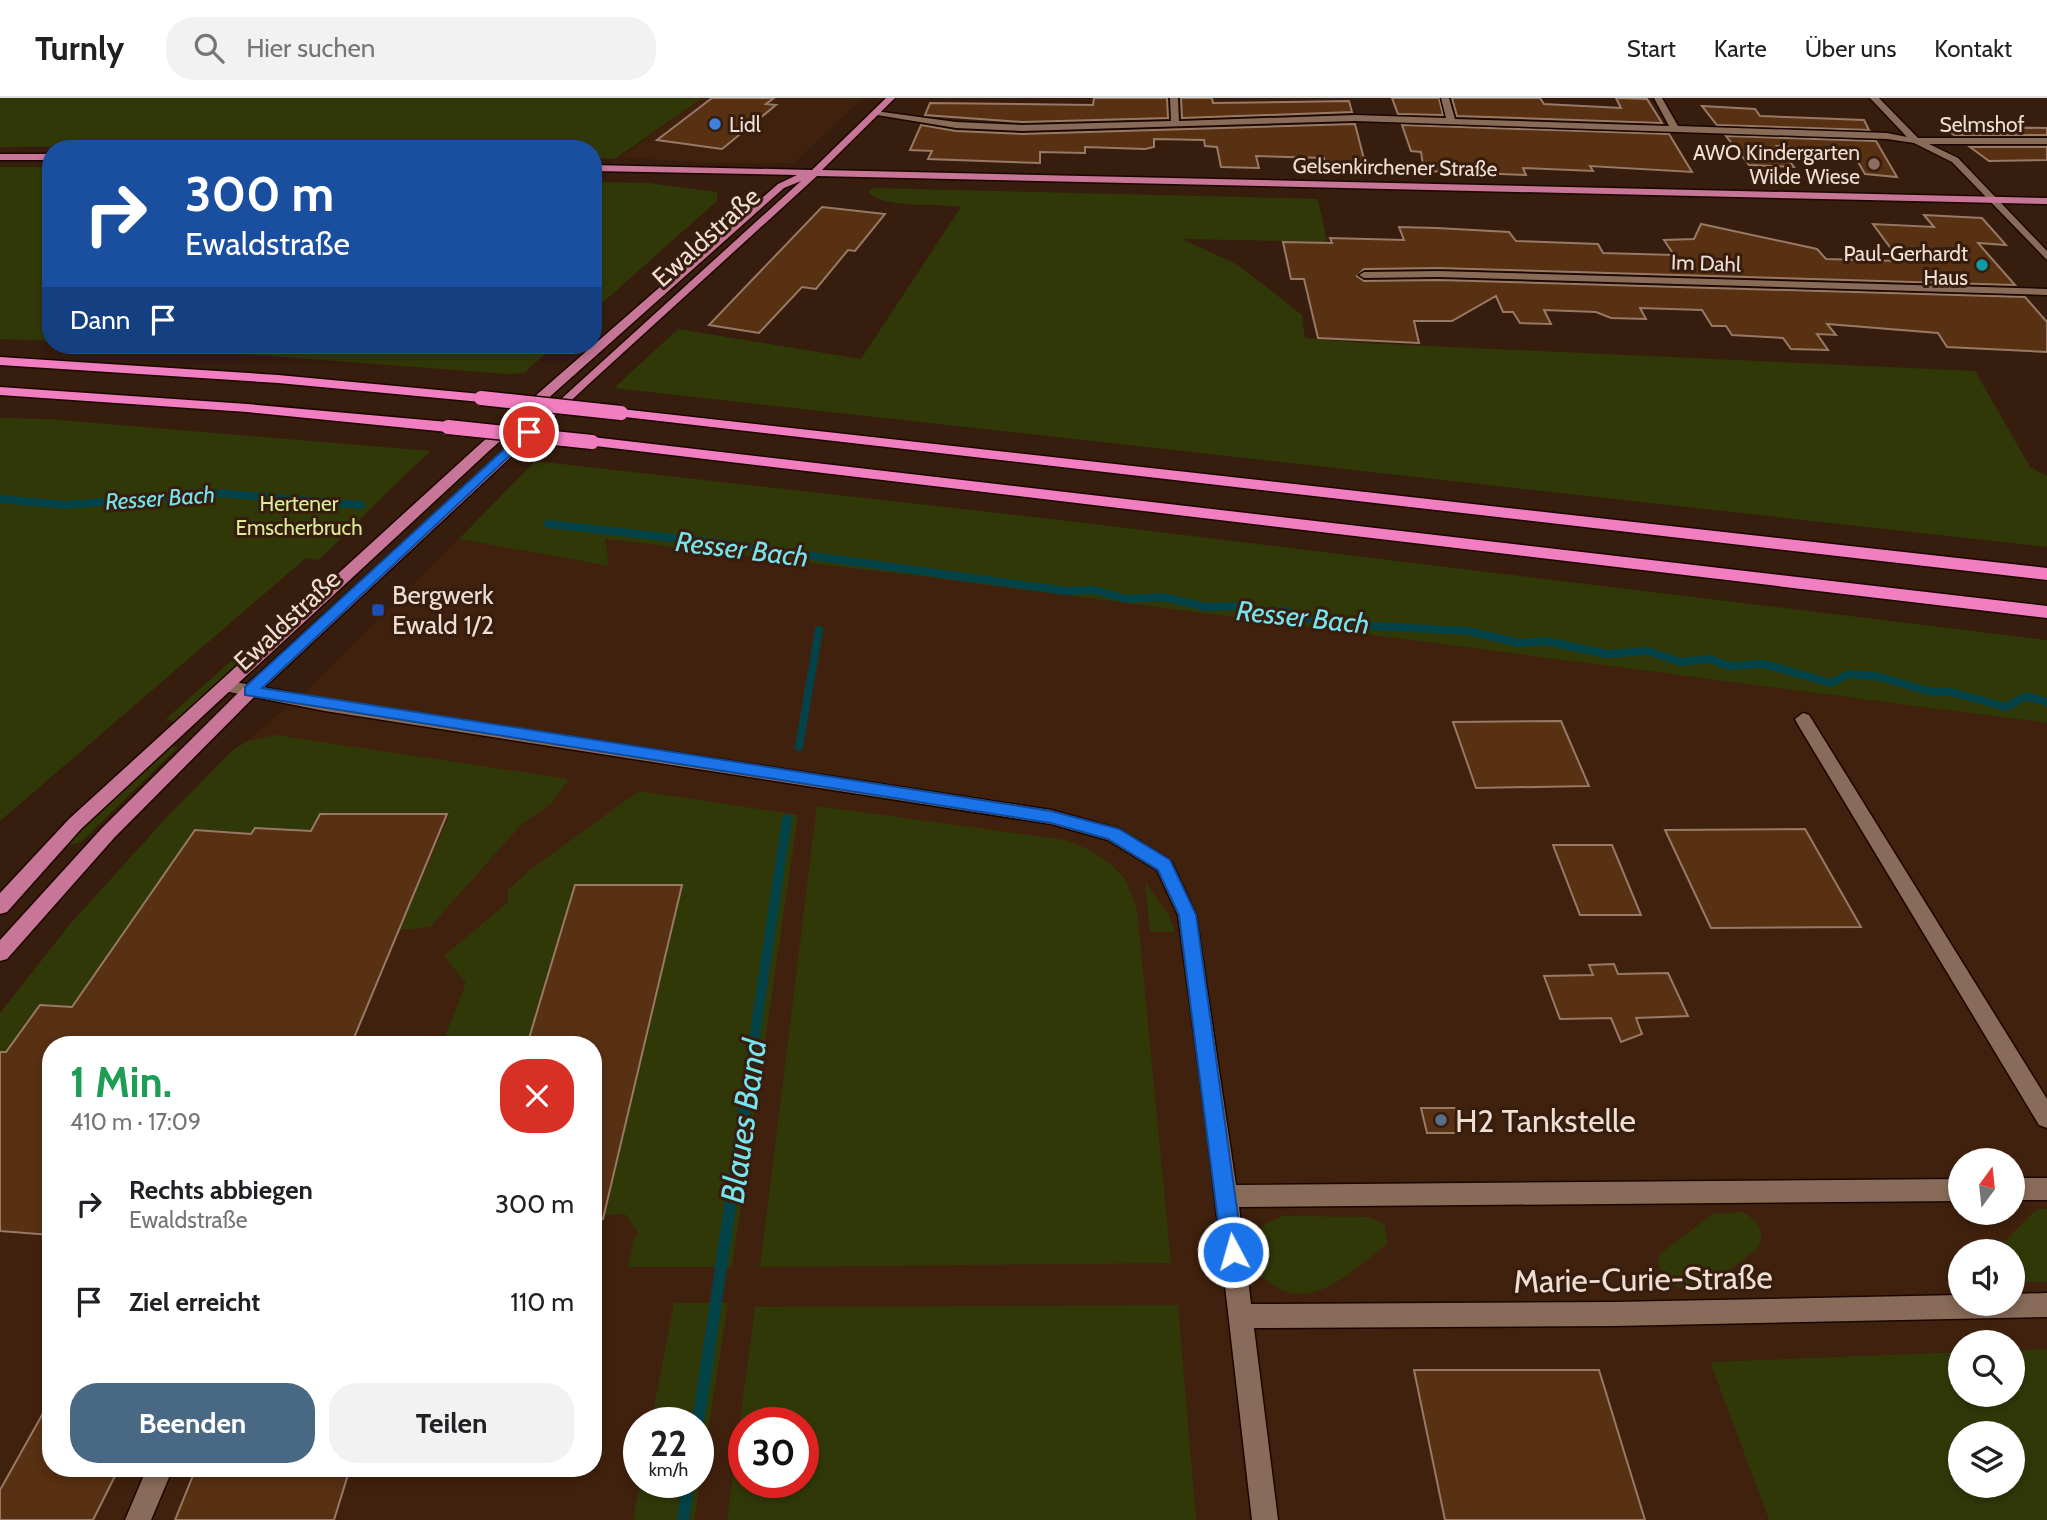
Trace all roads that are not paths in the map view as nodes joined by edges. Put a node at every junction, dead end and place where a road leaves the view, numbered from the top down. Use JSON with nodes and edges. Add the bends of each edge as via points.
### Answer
{"nodes":[{"id":1,"x":891,"y":98,"type":"edge"},
{"id":2,"x":1174,"y":98,"type":"edge"},
{"id":3,"x":1445,"y":98,"type":"edge"},
{"id":4,"x":1658,"y":98,"type":"edge"},
{"id":5,"x":1874,"y":98,"type":"edge"},
{"id":6,"x":875,"y":114,"type":"junction"},
{"id":7,"x":1451,"y":121,"type":"junction"},
{"id":8,"x":1175,"y":122,"type":"junction"},
{"id":9,"x":1675,"y":128,"type":"junction"},
{"id":10,"x":1916,"y":141,"type":"junction"},
{"id":11,"x":2047,"y":141,"type":"edge"},
{"id":12,"x":0,"y":157,"type":"edge"},
{"id":13,"x":42,"y":157,"type":"edge"},
{"id":14,"x":602,"y":168,"type":"edge"},
{"id":15,"x":743,"y":171,"type":"junction"},
{"id":16,"x":814,"y":172,"type":"junction"},
{"id":17,"x":765,"y":200,"type":"junction"},
{"id":18,"x":1993,"y":201,"type":"junction"},
{"id":19,"x":2047,"y":201,"type":"edge"},
{"id":20,"x":2047,"y":257,"type":"edge"},
{"id":21,"x":1364,"y":275,"type":"dead end"},
{"id":22,"x":2047,"y":292,"type":"edge"},
{"id":23,"x":602,"y":343,"type":"edge"},
{"id":24,"x":590,"y":354,"type":"edge"},
{"id":25,"x":0,"y":361,"type":"edge"},
{"id":26,"x":0,"y":391,"type":"edge"},
{"id":27,"x":2047,"y":573,"type":"edge"},
{"id":28,"x":2047,"y":612,"type":"edge"},
{"id":29,"x":225,"y":686,"type":"junction"},
{"id":30,"x":250,"y":691,"type":"junction"},
{"id":31,"x":1803,"y":719,"type":"dead end"},
{"id":32,"x":0,"y":906,"type":"edge"},
{"id":33,"x":0,"y":954,"type":"edge"},
{"id":34,"x":2047,"y":1118,"type":"edge"},
{"id":35,"x":2025,"y":1189,"type":"edge"},
{"id":36,"x":2047,"y":1189,"type":"edge"},
{"id":37,"x":1948,"y":1190,"type":"edge"},
{"id":38,"x":1227,"y":1196,"type":"junction"},
{"id":39,"x":2047,"y":1305,"type":"edge"},
{"id":40,"x":1240,"y":1316,"type":"junction"},
{"id":41,"x":156,"y":1477,"type":"edge"},
{"id":42,"x":138,"y":1520,"type":"edge"},
{"id":43,"x":1265,"y":1520,"type":"edge"}],
"edges":[{"from":1,"to":6,"type":"main road","name":"Ewaldstraße"},
{"from":2,"to":8,"type":"street"},
{"from":3,"to":7,"type":"street"},
{"from":4,"to":9,"type":"street"},
{"from":5,"to":10,"type":"street"},
{"from":6,"to":8,"type":"street","via":[[996,127]]},
{"from":6,"to":16,"type":"main road","name":"Ewaldstraße"},
{"from":7,"to":8,"type":"street"},
{"from":7,"to":9,"type":"street"},
{"from":9,"to":10,"type":"street"},
{"from":10,"to":11,"type":"street","name":"Selmshof"},
{"from":10,"to":18,"type":"street","via":[[1955,160]]},
{"from":12,"to":13,"type":"main road"},
{"from":14,"to":15,"type":"main road","name":"Gelsenkirchener Straße"},
{"from":15,"to":16,"type":"main road","name":"Gelsenkirchener Straße"},
{"from":15,"to":17,"type":"main road"},
{"from":16,"to":17,"type":"main road","name":"Ewaldstraße","via":[[780,186]]},
{"from":16,"to":18,"type":"main road","name":"Gelsenkirchener Straße"},
{"from":16,"to":30,"type":"main road","name":"Ewaldstraße"},
{"from":17,"to":23,"type":"main road","name":"Ewaldstraße"},
{"from":18,"to":19,"type":"main road","name":"Gelsenkirchener Straße"},
{"from":18,"to":20,"type":"street"},
{"from":21,"to":22,"type":"street","name":"Im Dahl"},
{"from":24,"to":29,"type":"main road","name":"Ewaldstraße"},
{"from":25,"to":27,"type":"highway","bridge":true,"via":[[278,379],[621,412]]},
{"from":26,"to":28,"type":"highway","bridge":true,"via":[[247,408],[592,442]]},
{"from":29,"to":30,"type":"street"},
{"from":29,"to":32,"type":"main road","name":"Ewaldstraße","via":[[75,824]]},
{"from":30,"to":33,"type":"main road","name":"Ewaldstraße","via":[[108,833]]},
{"from":30,"to":38,"type":"street","via":[[1051,817],[1113,834],[1164,865],[1187,915]]},
{"from":31,"to":34,"type":"street"},
{"from":35,"to":36,"type":"street"},
{"from":37,"to":38,"type":"street"},
{"from":38,"to":40,"type":"street"},
{"from":39,"to":40,"type":"street","name":"Marie-Curie-Straße"},
{"from":40,"to":43,"type":"street"},
{"from":41,"to":42,"type":"street"}]}
